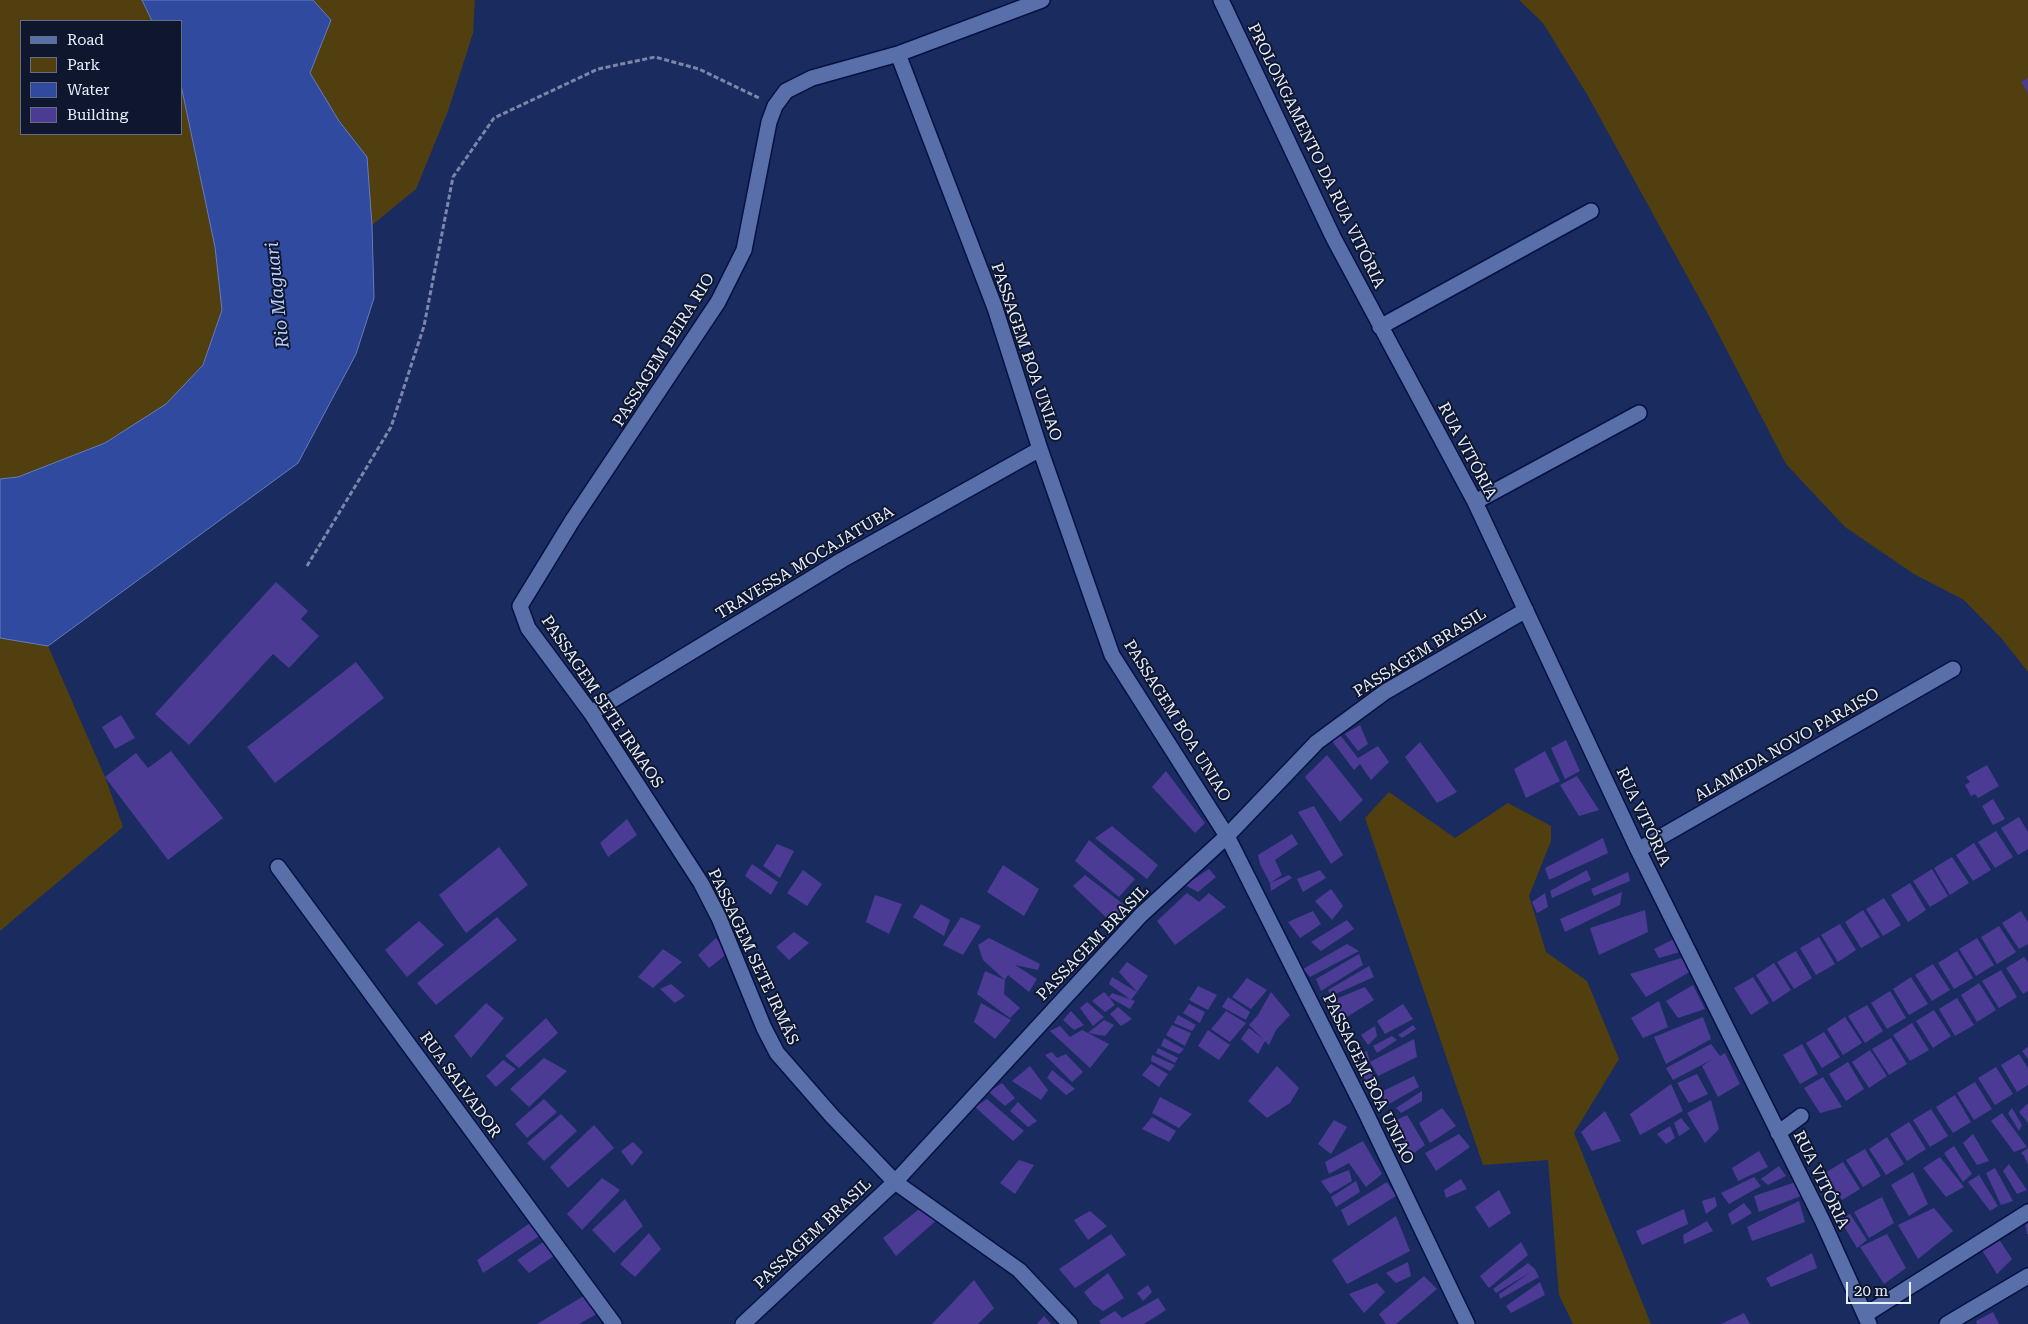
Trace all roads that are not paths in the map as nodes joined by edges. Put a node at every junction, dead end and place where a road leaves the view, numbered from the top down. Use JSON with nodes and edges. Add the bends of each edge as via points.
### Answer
{"nodes":[{"id":1,"x":1042,"y":0,"type":"edge"},
{"id":2,"x":1221,"y":0,"type":"edge"},
{"id":3,"x":898,"y":54,"type":"junction"},
{"id":4,"x":1591,"y":211,"type":"dead end"},
{"id":5,"x":1380,"y":328,"type":"junction"},
{"id":6,"x":1639,"y":413,"type":"dead end"},
{"id":7,"x":1040,"y":448,"type":"junction"},
{"id":8,"x":1475,"y":502,"type":"junction"},
{"id":9,"x":520,"y":606,"type":"joint"},
{"id":10,"x":1526,"y":610,"type":"junction"},
{"id":11,"x":1953,"y":670,"type":"dead end"},
{"id":12,"x":591,"y":713,"type":"junction"},
{"id":13,"x":1227,"y":836,"type":"junction"},
{"id":14,"x":674,"y":842,"type":"joint"},
{"id":15,"x":1638,"y":850,"type":"junction"},
{"id":16,"x":278,"y":867,"type":"dead end"},
{"id":17,"x":1801,"y":1116,"type":"dead end"},
{"id":18,"x":1778,"y":1133,"type":"junction"},
{"id":19,"x":895,"y":1182,"type":"junction"},
{"id":20,"x":2028,"y":1212,"type":"edge"},
{"id":21,"x":2028,"y":1276,"type":"edge"},
{"id":22,"x":1867,"y":1320,"type":"edge"},
{"id":23,"x":614,"y":1324,"type":"edge"},
{"id":24,"x":743,"y":1324,"type":"edge"},
{"id":25,"x":1070,"y":1324,"type":"edge"},
{"id":26,"x":1467,"y":1324,"type":"edge"},
{"id":27,"x":1947,"y":1324,"type":"edge"}],
"edges":[{"from":1,"to":3,"type":"street","name":"PASSAGEM BEIRA RIO"},
{"from":2,"to":5,"type":"street","name":"PROLONGAMENTO DA RUA VITÓRIA","via":[[1333,237]]},
{"from":3,"to":7,"type":"street","name":"PASSAGEM BOA UNIAO","via":[[995,308]]},
{"from":3,"to":9,"type":"street","name":"PASSAGEM BEIRA RIO","via":[[812,78],[786,91],[775,106],[744,250],[718,302],[572,520]]},
{"from":4,"to":5,"type":"street"},
{"from":5,"to":8,"type":"street","name":"RUA VITÓRIA"},
{"from":6,"to":8,"type":"street"},
{"from":7,"to":12,"type":"street","name":"TRAVESSA MOCAJATUBA","via":[[842,560]]},
{"from":7,"to":13,"type":"street","name":"PASSAGEM BOA UNIAO","via":[[1112,655]]},
{"from":8,"to":10,"type":"street","name":"RUA VITÓRIA"},
{"from":9,"to":12,"type":"street","name":"PASSAGEM SETE IRMAOS","via":[[528,628]]},
{"from":10,"to":13,"type":"street","name":"PASSAGEM BRASIL","via":[[1385,692],[1317,742]]},
{"from":10,"to":15,"type":"street","name":"RUA VITÓRIA"},
{"from":11,"to":15,"type":"street","name":"ALAMEDA NOVO PARAISO"},
{"from":12,"to":14,"type":"street","name":"PASSAGEM SETE IRMAOS"},
{"from":13,"to":19,"type":"street","name":"PASSAGEM BRASIL","via":[[1140,915]]},
{"from":13,"to":26,"type":"street","name":"PASSAGEM BOA UNIAO","via":[[1364,1108]]},
{"from":14,"to":19,"type":"street","name":"PASSAGEM SETE IRMÃS","via":[[719,918],[777,1053]]},
{"from":15,"to":18,"type":"street","name":"RUA VITÓRIA"},
{"from":16,"to":23,"type":"street","name":"RUA SALVADOR"},
{"from":17,"to":18,"type":"street"},
{"from":18,"to":22,"type":"street","name":"RUA VITÓRIA"},
{"from":19,"to":24,"type":"street","name":"PASSAGEM BRASIL"},
{"from":19,"to":25,"type":"street","name":"PASSAGEM SETE IRMÃS","via":[[1020,1270]]},
{"from":20,"to":22,"type":"street"},
{"from":21,"to":27,"type":"street"}]}
